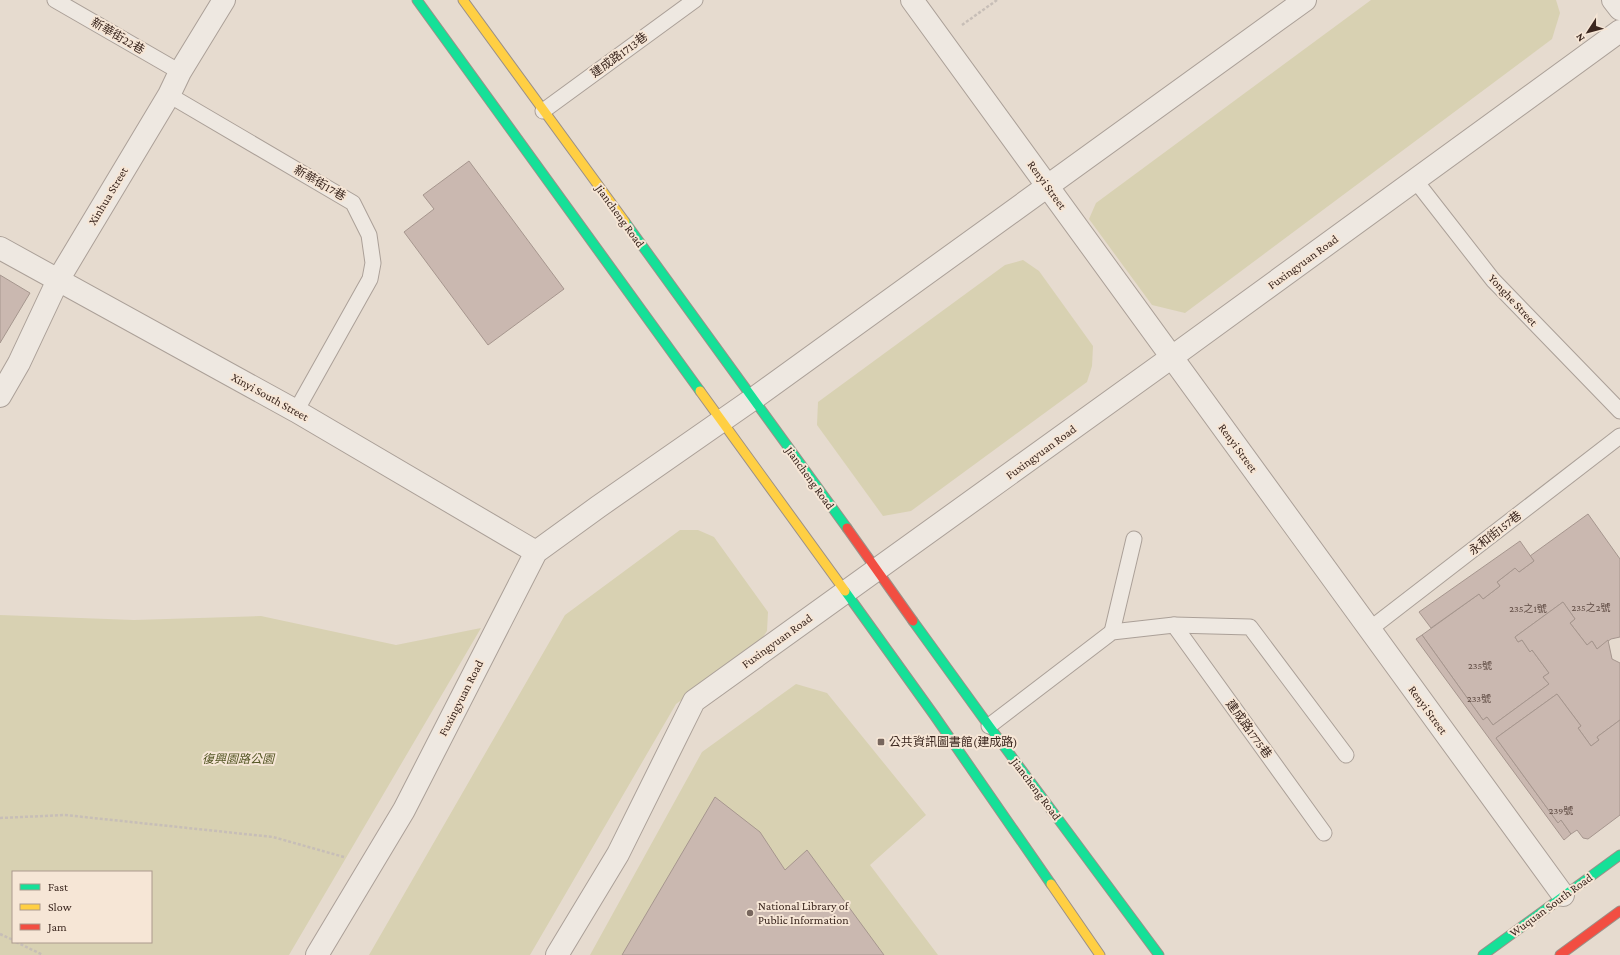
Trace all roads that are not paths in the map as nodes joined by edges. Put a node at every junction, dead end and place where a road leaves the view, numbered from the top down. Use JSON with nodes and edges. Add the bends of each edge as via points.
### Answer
{"nodes":[{"id":1,"x":55,"y":0,"type":"edge"},
{"id":2,"x":224,"y":0,"type":"edge"},
{"id":3,"x":417,"y":0,"type":"edge"},
{"id":4,"x":463,"y":0,"type":"edge"},
{"id":5,"x":695,"y":0,"type":"edge"},
{"id":6,"x":912,"y":0,"type":"edge"},
{"id":7,"x":1305,"y":0,"type":"edge"},
{"id":8,"x":1613,"y":0,"type":"edge"},
{"id":9,"x":1620,"y":9,"type":"edge"},
{"id":10,"x":1620,"y":31,"type":"edge"},
{"id":11,"x":180,"y":72,"type":"junction"},
{"id":12,"x":169,"y":95,"type":"junction"},
{"id":13,"x":544,"y":111,"type":"junction"},
{"id":14,"x":1415,"y":180,"type":"junction"},
{"id":15,"x":1048,"y":187,"type":"junction"},
{"id":16,"x":0,"y":248,"type":"edge"},
{"id":17,"x":58,"y":280,"type":"junction"},
{"id":18,"x":1172,"y":357,"type":"junction"},
{"id":19,"x":0,"y":396,"type":"edge"},
{"id":20,"x":753,"y":399,"type":"junction"},
{"id":21,"x":296,"y":411,"type":"junction"},
{"id":22,"x":1620,"y":411,"type":"edge"},
{"id":23,"x":722,"y":421,"type":"junction"},
{"id":24,"x":1620,"y":436,"type":"edge"},
{"id":25,"x":1134,"y":540,"type":"dead end"},
{"id":26,"x":536,"y":552,"type":"junction"},
{"id":27,"x":877,"y":570,"type":"junction"},
{"id":28,"x":846,"y":591,"type":"junction"},
{"id":29,"x":1174,"y":624,"type":"junction"},
{"id":30,"x":1370,"y":630,"type":"junction"},
{"id":31,"x":1112,"y":632,"type":"junction"},
{"id":32,"x":989,"y":726,"type":"junction"},
{"id":33,"x":1346,"y":755,"type":"dead end"},
{"id":34,"x":1324,"y":833,"type":"dead end"},
{"id":35,"x":1620,"y":854,"type":"edge"},
{"id":36,"x":1563,"y":895,"type":"junction"},
{"id":37,"x":1620,"y":911,"type":"edge"},
{"id":38,"x":317,"y":955,"type":"edge"},
{"id":39,"x":558,"y":955,"type":"edge"},
{"id":40,"x":1100,"y":955,"type":"edge"},
{"id":41,"x":1159,"y":955,"type":"edge"},
{"id":42,"x":1483,"y":955,"type":"edge"},
{"id":43,"x":1560,"y":955,"type":"edge"}],
"edges":[{"from":1,"to":11,"type":"lane","name":"新華街22巷"},
{"from":2,"to":11,"type":"street","name":"Xinhua Street"},
{"from":3,"to":23,"type":"street"},
{"from":4,"to":13,"type":"street","name":"Jiancheng Road"},
{"from":5,"to":13,"type":"lane","name":"建成路1713巷"},
{"from":6,"to":15,"type":"street","name":"Renyi Street"},
{"from":7,"to":15,"type":"street","name":"Fuxingyuan Road"},
{"from":8,"to":9,"type":"street"},
{"from":10,"to":14,"type":"street","name":"Fuxingyuan Road"},
{"from":11,"to":12,"type":"street","name":"Xinhua Street"},
{"from":12,"to":17,"type":"street","name":"Xinhua Street"},
{"from":12,"to":21,"type":"lane","name":"新華街17巷","via":[[353,203],[369,235],[372,263],[370,279]]},
{"from":13,"to":20,"type":"street","name":"Jiancheng Road"},
{"from":14,"to":18,"type":"street","name":"Fuxingyuan Road"},
{"from":14,"to":22,"type":"lane","name":"Yonghe Street","via":[[1493,280]]},
{"from":15,"to":18,"type":"street","name":"Renyi Street"},
{"from":15,"to":20,"type":"street","name":"Fuxingyuan Road"},
{"from":16,"to":17,"type":"street","name":"Xinyi South Street"},
{"from":17,"to":19,"type":"street","name":"Xinhua Street","via":[[19,363]]},
{"from":17,"to":21,"type":"street","name":"Xinyi South Street"},
{"from":18,"to":27,"type":"street","name":"Fuxingyuan Road"},
{"from":18,"to":30,"type":"street","name":"Renyi Street"},
{"from":20,"to":23,"type":"street","name":"Fuxingyuan Road"},
{"from":20,"to":27,"type":"street","name":"Jiancheng Road"},
{"from":21,"to":26,"type":"street","name":"Xinyi South Street"},
{"from":23,"to":26,"type":"street","name":"Fuxingyuan Road"},
{"from":23,"to":28,"type":"street"},
{"from":24,"to":30,"type":"lane","name":"永和街157巷"},
{"from":25,"to":31,"type":"lane"},
{"from":26,"to":38,"type":"street","name":"Fuxingyuan Road","via":[[404,810]]},
{"from":27,"to":28,"type":"street","name":"Fuxingyuan Road"},
{"from":27,"to":32,"type":"street","name":"Jiancheng Road"},
{"from":28,"to":39,"type":"street","name":"Fuxingyuan Road","via":[[694,701],[618,854]]},
{"from":28,"to":40,"type":"street"},
{"from":29,"to":31,"type":"lane"},
{"from":29,"to":33,"type":"lane","via":[[1250,627]]},
{"from":29,"to":34,"type":"lane","name":"建成路1775巷"},
{"from":30,"to":36,"type":"street","name":"Renyi Street"},
{"from":31,"to":32,"type":"lane"},
{"from":32,"to":41,"type":"street","name":"Jiancheng Road"},
{"from":35,"to":36,"type":"street","name":"Wuquan South Road"},
{"from":36,"to":42,"type":"street","name":"Wuquan South Road"},
{"from":37,"to":43,"type":"street"}]}
